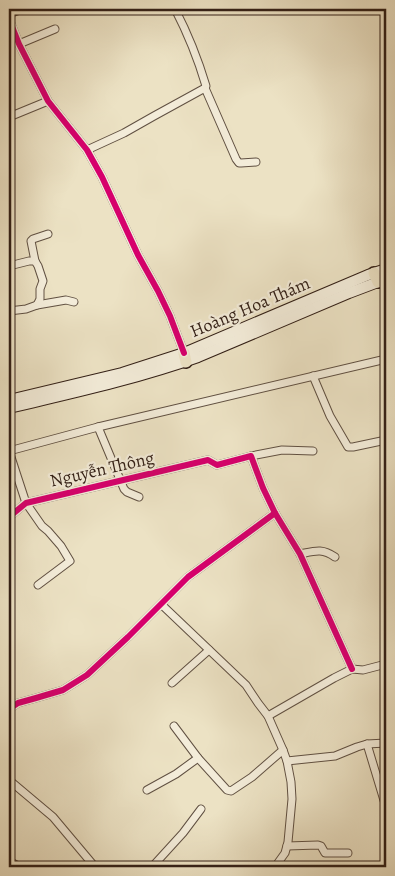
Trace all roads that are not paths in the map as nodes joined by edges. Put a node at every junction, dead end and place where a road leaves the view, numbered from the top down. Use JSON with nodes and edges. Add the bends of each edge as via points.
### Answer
{"nodes":[{"id":1,"x":22,"y":9,"type":"edge"},
{"id":2,"x":175,"y":9,"type":"edge"},
{"id":3,"x":9,"y":14,"type":"edge"},
{"id":4,"x":9,"y":19,"type":"edge"},
{"id":5,"x":55,"y":29,"type":"dead end"},
{"id":6,"x":19,"y":44,"type":"junction"},
{"id":7,"x":205,"y":88,"type":"junction"},
{"id":8,"x":48,"y":101,"type":"junction"},
{"id":9,"x":9,"y":117,"type":"edge"},
{"id":10,"x":87,"y":150,"type":"junction"},
{"id":11,"x":256,"y":162,"type":"dead end"},
{"id":12,"x":48,"y":234,"type":"dead end"},
{"id":13,"x":35,"y":261,"type":"junction"},
{"id":14,"x":9,"y":266,"type":"edge"},
{"id":15,"x":386,"y":269,"type":"edge"},
{"id":16,"x":379,"y":278,"type":"edge"},
{"id":17,"x":74,"y":302,"type":"dead end"},
{"id":18,"x":37,"y":305,"type":"junction"},
{"id":19,"x":9,"y":311,"type":"edge"},
{"id":20,"x":185,"y":357,"type":"junction"},
{"id":21,"x":386,"y":359,"type":"edge"},
{"id":22,"x":313,"y":376,"type":"junction"},
{"id":23,"x":9,"y":400,"type":"edge"},
{"id":24,"x":9,"y":408,"type":"edge"},
{"id":25,"x":98,"y":427,"type":"junction"},
{"id":26,"x":386,"y":440,"type":"edge"},
{"id":27,"x":9,"y":451,"type":"edge"},
{"id":28,"x":313,"y":451,"type":"dead end"},
{"id":29,"x":251,"y":456,"type":"junction"},
{"id":30,"x":120,"y":480,"type":"junction"},
{"id":31,"x":139,"y":497,"type":"dead end"},
{"id":32,"x":26,"y":502,"type":"junction"},
{"id":33,"x":275,"y":513,"type":"junction"},
{"id":34,"x":9,"y":517,"type":"edge"},
{"id":35,"x":300,"y":554,"type":"junction"},
{"id":36,"x":335,"y":557,"type":"dead end"},
{"id":37,"x":38,"y":585,"type":"dead end"},
{"id":38,"x":162,"y":605,"type":"junction"},
{"id":39,"x":209,"y":650,"type":"junction"},
{"id":40,"x":386,"y":664,"type":"edge"},
{"id":41,"x":352,"y":669,"type":"junction"},
{"id":42,"x":172,"y":683,"type":"dead end"},
{"id":43,"x":9,"y":708,"type":"edge"},
{"id":44,"x":268,"y":716,"type":"junction"},
{"id":45,"x":174,"y":726,"type":"dead end"},
{"id":46,"x":386,"y":743,"type":"edge"},
{"id":47,"x":366,"y":744,"type":"junction"},
{"id":48,"x":283,"y":750,"type":"junction"},
{"id":49,"x":198,"y":758,"type":"junction"},
{"id":50,"x":287,"y":761,"type":"junction"},
{"id":51,"x":9,"y":780,"type":"edge"},
{"id":52,"x":147,"y":790,"type":"dead end"},
{"id":53,"x":386,"y":807,"type":"edge"},
{"id":54,"x":201,"y":809,"type":"dead end"},
{"id":55,"x":287,"y":846,"type":"junction"},
{"id":56,"x":348,"y":853,"type":"dead end"},
{"id":57,"x":9,"y":863,"type":"edge"},
{"id":58,"x":92,"y":866,"type":"edge"},
{"id":59,"x":20,"y":867,"type":"edge"},
{"id":60,"x":152,"y":867,"type":"edge"},
{"id":61,"x":275,"y":867,"type":"edge"}],
"edges":[{"from":1,"to":3,"type":"street"},
{"from":2,"to":7,"type":"street","via":[[198,60]]},
{"from":4,"to":6,"type":"street"},
{"from":5,"to":6,"type":"street"},
{"from":6,"to":8,"type":"street"},
{"from":7,"to":10,"type":"street"},
{"from":7,"to":11,"type":"street","via":[[236,159],[239,163]]},
{"from":8,"to":9,"type":"street"},
{"from":8,"to":10,"type":"street"},
{"from":10,"to":20,"type":"street","via":[[170,316]]},
{"from":12,"to":13,"type":"street","via":[[32,239]]},
{"from":13,"to":14,"type":"street"},
{"from":13,"to":18,"type":"street","via":[[43,281]]},
{"from":15,"to":16,"type":"main road","name":"Hoàng Hoa Thám"},
{"from":16,"to":20,"type":"main road","name":"Hoàng Hoa Thám","via":[[198,357]]},
{"from":17,"to":18,"type":"street","via":[[66,300]]},
{"from":18,"to":19,"type":"street"},
{"from":20,"to":23,"type":"main road","name":"Hoàng Hoa Thám"},
{"from":20,"to":24,"type":"main road","name":"Hoàng Hoa Thám","via":[[133,378]]},
{"from":21,"to":22,"type":"street"},
{"from":22,"to":25,"type":"street"},
{"from":22,"to":26,"type":"street","via":[[348,447]]},
{"from":25,"to":27,"type":"street"},
{"from":25,"to":30,"type":"street"},
{"from":27,"to":32,"type":"street"},
{"from":28,"to":29,"type":"street","name":"Nguyễn Thông","via":[[282,450]]},
{"from":29,"to":30,"type":"street","name":"Nguyễn Thông","via":[[217,465],[208,460]]},
{"from":29,"to":33,"type":"street"},
{"from":30,"to":31,"type":"street","via":[[128,492]]},
{"from":30,"to":32,"type":"street","name":"Nguyễn Thông"},
{"from":32,"to":34,"type":"street","name":"Nguyễn Thông"},
{"from":32,"to":37,"type":"street","via":[[42,526],[62,546],[70,561]]},
{"from":33,"to":35,"type":"street"},
{"from":33,"to":38,"type":"street","via":[[188,577]]},
{"from":35,"to":36,"type":"street","via":[[319,550]]},
{"from":35,"to":41,"type":"street"},
{"from":38,"to":39,"type":"street"},
{"from":38,"to":43,"type":"street","via":[[87,675],[63,690],[18,702]]},
{"from":39,"to":42,"type":"street"},
{"from":39,"to":44,"type":"street","via":[[246,685]]},
{"from":40,"to":41,"type":"street","via":[[364,670]]},
{"from":41,"to":44,"type":"street"},
{"from":44,"to":48,"type":"street"},
{"from":45,"to":49,"type":"street"},
{"from":46,"to":47,"type":"street"},
{"from":47,"to":50,"type":"street","via":[[335,756]]},
{"from":47,"to":53,"type":"street"},
{"from":48,"to":49,"type":"street","via":[[252,778],[231,791]]},
{"from":48,"to":50,"type":"street"},
{"from":49,"to":52,"type":"street"},
{"from":50,"to":55,"type":"street","via":[[292,799]]},
{"from":51,"to":58,"type":"street","via":[[53,817]]},
{"from":54,"to":60,"type":"street"},
{"from":55,"to":56,"type":"street","via":[[318,845],[325,853]]},
{"from":55,"to":61,"type":"street"},
{"from":57,"to":59,"type":"street"}]}
